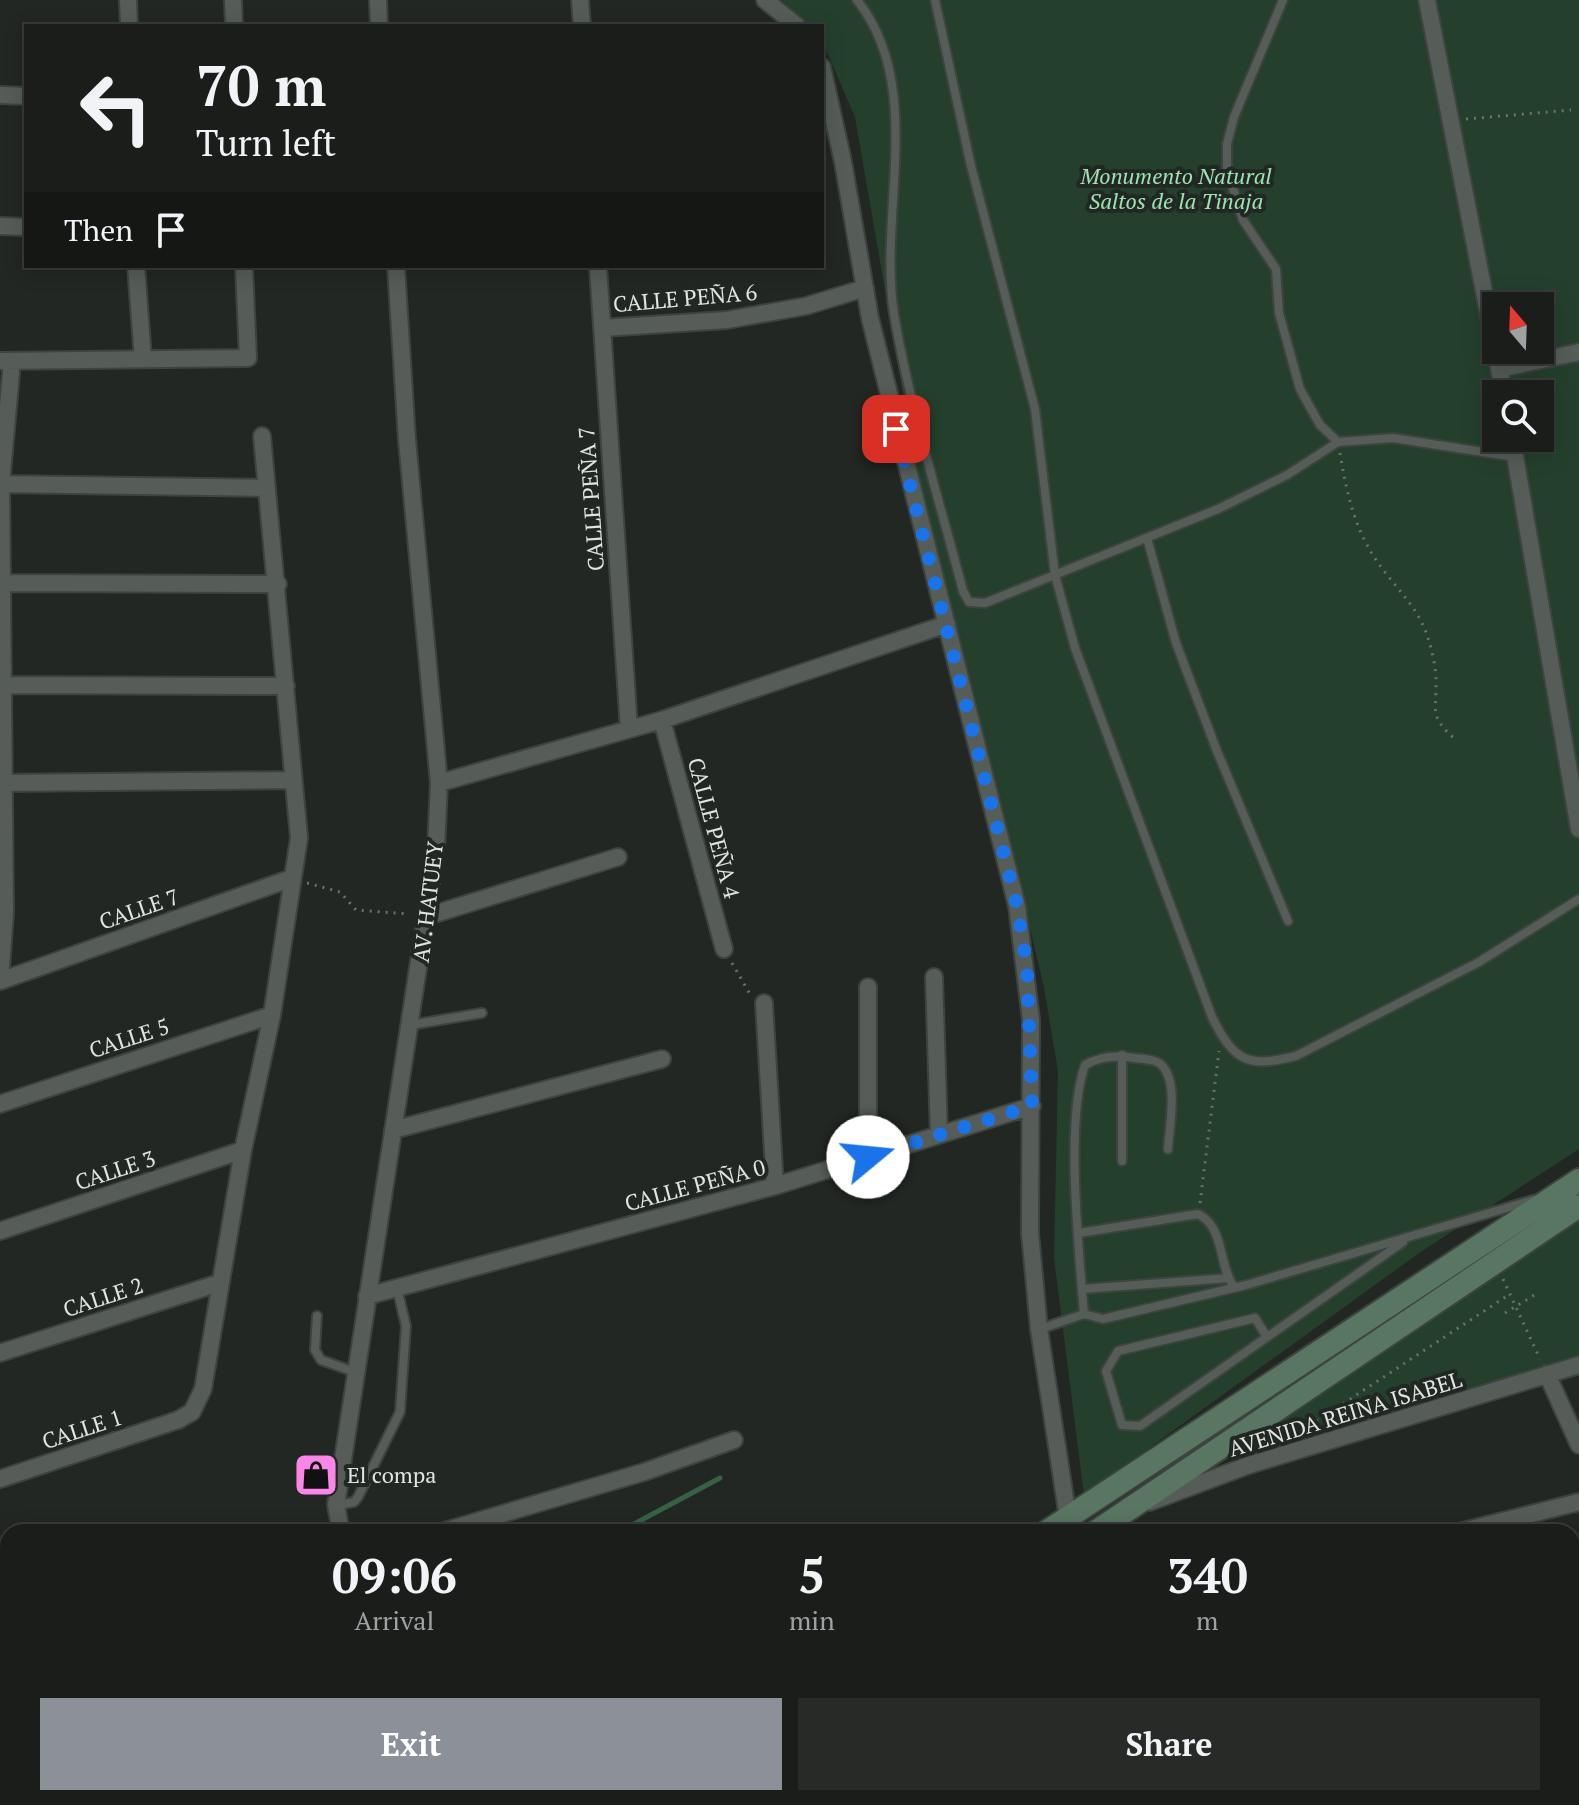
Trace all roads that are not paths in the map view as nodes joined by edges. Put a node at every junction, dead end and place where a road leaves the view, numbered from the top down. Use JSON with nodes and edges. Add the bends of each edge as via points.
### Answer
{"nodes":[{"id":1,"x":128,"y":0,"type":"edge"},
{"id":2,"x":233,"y":0,"type":"edge"},
{"id":3,"x":378,"y":0,"type":"edge"},
{"id":4,"x":580,"y":0,"type":"edge"},
{"id":5,"x":765,"y":0,"type":"edge"},
{"id":6,"x":857,"y":0,"type":"edge"},
{"id":7,"x":935,"y":0,"type":"edge"},
{"id":8,"x":1283,"y":0,"type":"edge"},
{"id":9,"x":1427,"y":0,"type":"edge"},
{"id":10,"x":129,"y":24,"type":"edge"},
{"id":11,"x":234,"y":24,"type":"edge"},
{"id":12,"x":379,"y":24,"type":"edge"},
{"id":13,"x":582,"y":24,"type":"edge"},
{"id":14,"x":795,"y":24,"type":"edge"},
{"id":15,"x":824,"y":76,"type":"edge"},
{"id":16,"x":0,"y":95,"type":"edge"},
{"id":17,"x":24,"y":96,"type":"edge"},
{"id":18,"x":0,"y":226,"type":"edge"},
{"id":19,"x":24,"y":227,"type":"edge"},
{"id":20,"x":136,"y":268,"type":"edge"},
{"id":21,"x":244,"y":268,"type":"edge"},
{"id":22,"x":396,"y":268,"type":"edge"},
{"id":23,"x":598,"y":268,"type":"edge"},
{"id":24,"x":865,"y":288,"type":"junction"},
{"id":25,"x":602,"y":328,"type":"junction"},
{"id":26,"x":1579,"y":352,"type":"edge"},
{"id":27,"x":143,"y":359,"type":"junction"},
{"id":28,"x":6,"y":361,"type":"edge"},
{"id":29,"x":1499,"y":369,"type":"junction"},
{"id":30,"x":1501,"y":380,"type":"edge"},
{"id":31,"x":262,"y":436,"type":"dead end"},
{"id":32,"x":1338,"y":442,"type":"junction"},
{"id":33,"x":1514,"y":452,"type":"edge"},
{"id":34,"x":1515,"y":457,"type":"junction"},
{"id":35,"x":1,"y":484,"type":"edge"},
{"id":36,"x":267,"y":488,"type":"junction"},
{"id":37,"x":1147,"y":538,"type":"junction"},
{"id":38,"x":1055,"y":575,"type":"junction"},
{"id":39,"x":3,"y":583,"type":"junction"},
{"id":40,"x":278,"y":584,"type":"junction"},
{"id":41,"x":947,"y":624,"type":"junction"},
{"id":42,"x":2,"y":685,"type":"edge"},
{"id":43,"x":286,"y":686,"type":"junction"},
{"id":44,"x":662,"y":720,"type":"junction"},
{"id":45,"x":629,"y":729,"type":"junction"},
{"id":46,"x":292,"y":780,"type":"junction"},
{"id":47,"x":4,"y":783,"type":"junction"},
{"id":48,"x":439,"y":783,"type":"junction"},
{"id":49,"x":1579,"y":829,"type":"edge"},
{"id":50,"x":618,"y":857,"type":"dead end"},
{"id":51,"x":292,"y":878,"type":"junction"},
{"id":52,"x":1579,"y":899,"type":"edge"},
{"id":53,"x":2,"y":912,"type":"edge"},
{"id":54,"x":428,"y":916,"type":"junction"},
{"id":55,"x":1288,"y":921,"type":"dead end"},
{"id":56,"x":724,"y":949,"type":"road end"},
{"id":57,"x":934,"y":977,"type":"dead end"},
{"id":58,"x":0,"y":981,"type":"edge"},
{"id":59,"x":868,"y":987,"type":"dead end"},
{"id":60,"x":764,"y":1003,"type":"road end"},
{"id":61,"x":482,"y":1013,"type":"dead end"},
{"id":62,"x":272,"y":1015,"type":"junction"},
{"id":63,"x":410,"y":1025,"type":"junction"},
{"id":64,"x":1122,"y":1055,"type":"junction"},
{"id":65,"x":662,"y":1059,"type":"dead end"},
{"id":66,"x":0,"y":1104,"type":"edge"},
{"id":67,"x":1032,"y":1106,"type":"junction"},
{"id":68,"x":393,"y":1130,"type":"junction"},
{"id":69,"x":939,"y":1135,"type":"junction"},
{"id":70,"x":1168,"y":1149,"type":"dead end"},
{"id":71,"x":243,"y":1150,"type":"junction"},
{"id":72,"x":868,"y":1157,"type":"junction"},
{"id":73,"x":1122,"y":1161,"type":"dead end"},
{"id":74,"x":775,"y":1186,"type":"junction"},
{"id":75,"x":1574,"y":1192,"type":"edge"},
{"id":76,"x":0,"y":1231,"type":"edge"},
{"id":77,"x":1079,"y":1233,"type":"junction"},
{"id":78,"x":1410,"y":1237,"type":"junction"},
{"id":79,"x":1232,"y":1282,"type":"junction"},
{"id":80,"x":219,"y":1283,"type":"junction"},
{"id":81,"x":397,"y":1288,"type":"junction"},
{"id":82,"x":1082,"y":1289,"type":"junction"},
{"id":83,"x":367,"y":1296,"type":"junction"},
{"id":84,"x":1084,"y":1314,"type":"junction"},
{"id":85,"x":317,"y":1316,"type":"dead end"},
{"id":86,"x":1039,"y":1329,"type":"junction"},
{"id":87,"x":1267,"y":1337,"type":"junction"},
{"id":88,"x":0,"y":1353,"type":"edge"},
{"id":89,"x":1579,"y":1365,"type":"edge"},
{"id":90,"x":355,"y":1372,"type":"junction"},
{"id":91,"x":1547,"y":1374,"type":"junction"},
{"id":92,"x":734,"y":1440,"type":"dead end"},
{"id":93,"x":1579,"y":1445,"type":"edge"},
{"id":94,"x":0,"y":1479,"type":"edge"},
{"id":95,"x":1579,"y":1502,"type":"edge"},
{"id":96,"x":336,"y":1505,"type":"junction"},
{"id":97,"x":1126,"y":1511,"type":"junction"},
{"id":98,"x":340,"y":1524,"type":"edge"},
{"id":99,"x":468,"y":1524,"type":"edge"},
{"id":100,"x":1071,"y":1524,"type":"edge"},
{"id":101,"x":1073,"y":1524,"type":"edge"},
{"id":102,"x":1107,"y":1524,"type":"edge"},
{"id":103,"x":1491,"y":1524,"type":"edge"}],
"edges":[{"from":1,"to":10,"type":"street"},
{"from":2,"to":11,"type":"street"},
{"from":3,"to":12,"type":"street"},
{"from":4,"to":13,"type":"street"},
{"from":5,"to":14,"type":"street"},
{"from":6,"to":38,"type":"lane","via":[[880,39],[893,83],[889,238],[894,310],[907,382],[963,591],[975,605]]},
{"from":7,"to":38,"type":"lane","via":[[971,166],[1035,409]]},
{"from":8,"to":32,"type":"lane","via":[[1234,117],[1227,169],[1243,220],[1276,269],[1279,313],[1300,389],[1320,425]]},
{"from":9,"to":29,"type":"street"},
{"from":15,"to":24,"type":"street"},
{"from":16,"to":17,"type":"street"},
{"from":18,"to":19,"type":"street"},
{"from":20,"to":27,"type":"street"},
{"from":21,"to":27,"type":"street","via":[[248,358]]},
{"from":22,"to":48,"type":"street","name":"AV. HATUEY"},
{"from":23,"to":25,"type":"street","name":"CALLE PEÑA 7"},
{"from":24,"to":25,"type":"street","name":"CALLE PEÑA 6","via":[[806,306],[727,320]]},
{"from":24,"to":41,"type":"street"},
{"from":25,"to":45,"type":"street","name":"CALLE PEÑA 7"},
{"from":26,"to":29,"type":"street"},
{"from":27,"to":28,"type":"street"},
{"from":28,"to":35,"type":"street"},
{"from":29,"to":30,"type":"street"},
{"from":31,"to":36,"type":"street"},
{"from":32,"to":34,"type":"lane","via":[[1393,438]]},
{"from":32,"to":37,"type":"lane","via":[[1287,475]]},
{"from":33,"to":34,"type":"street"},
{"from":34,"to":49,"type":"street"},
{"from":35,"to":36,"type":"street"},
{"from":35,"to":39,"type":"street"},
{"from":36,"to":40,"type":"street"},
{"from":37,"to":38,"type":"lane"},
{"from":37,"to":55,"type":"lane","via":[[1176,643]]},
{"from":38,"to":52,"type":"lane","via":[[1102,728],[1221,1035],[1233,1053],[1269,1063],[1296,1056],[1479,962]]},
{"from":39,"to":40,"type":"street"},
{"from":39,"to":42,"type":"street"},
{"from":40,"to":43,"type":"street"},
{"from":41,"to":44,"type":"street"},
{"from":41,"to":67,"type":"street","via":[[1017,906],[1027,968]]},
{"from":42,"to":43,"type":"street"},
{"from":42,"to":47,"type":"street"},
{"from":43,"to":46,"type":"street"},
{"from":44,"to":45,"type":"street"},
{"from":44,"to":56,"type":"street","name":"CALLE PEÑA 4"},
{"from":45,"to":48,"type":"street"},
{"from":46,"to":47,"type":"street"},
{"from":46,"to":51,"type":"street","via":[[299,838]]},
{"from":47,"to":53,"type":"street"},
{"from":48,"to":54,"type":"street","name":"AV. HATUEY"},
{"from":50,"to":54,"type":"street"},
{"from":51,"to":58,"type":"street","name":"CALLE 7"},
{"from":51,"to":62,"type":"street"},
{"from":53,"to":58,"type":"street"},
{"from":54,"to":63,"type":"street","name":"AV. HATUEY"},
{"from":57,"to":69,"type":"street"},
{"from":59,"to":72,"type":"street"},
{"from":60,"to":74,"type":"street"},
{"from":61,"to":63,"type":"lane"},
{"from":62,"to":66,"type":"street","name":"CALLE 5"},
{"from":62,"to":71,"type":"street"},
{"from":63,"to":68,"type":"street","name":"AV. HATUEY"},
{"from":64,"to":70,"type":"lane","via":[[1157,1061],[1167,1071]]},
{"from":64,"to":73,"type":"lane"},
{"from":64,"to":77,"type":"lane","via":[[1097,1058],[1085,1065],[1081,1076],[1076,1145]]},
{"from":65,"to":68,"type":"street"},
{"from":67,"to":69,"type":"street","name":"CALLE PEÑA 0"},
{"from":67,"to":86,"type":"street","via":[[1028,1170]]},
{"from":68,"to":83,"type":"street","name":"AV. HATUEY"},
{"from":69,"to":72,"type":"street","name":"CALLE PEÑA 0"},
{"from":71,"to":76,"type":"street","name":"CALLE 3"},
{"from":71,"to":80,"type":"street"},
{"from":72,"to":74,"type":"street","name":"CALLE PEÑA 0"},
{"from":74,"to":81,"type":"street","name":"CALLE PEÑA 0"},
{"from":75,"to":78,"type":"lane"},
{"from":75,"to":97,"type":"main road","via":[[1495,1261]]},
{"from":75,"to":101,"type":"main road"},
{"from":77,"to":79,"type":"lane","via":[[1198,1214],[1214,1226]]},
{"from":77,"to":82,"type":"lane"},
{"from":78,"to":79,"type":"lane"},
{"from":78,"to":87,"type":"lane"},
{"from":79,"to":82,"type":"lane"},
{"from":79,"to":84,"type":"lane","via":[[1103,1319]]},
{"from":80,"to":88,"type":"street","name":"CALLE 2"},
{"from":80,"to":94,"type":"street","name":"CALLE 1","via":[[203,1389],[192,1412]]},
{"from":81,"to":83,"type":"street","name":"CALLE PEÑA 0"},
{"from":81,"to":96,"type":"lane","via":[[406,1326],[400,1412],[358,1497]]},
{"from":82,"to":84,"type":"lane"},
{"from":83,"to":90,"type":"street","name":"AV. HATUEY"},
{"from":84,"to":86,"type":"lane"},
{"from":85,"to":90,"type":"lane","via":[[315,1350],[321,1360]]},
{"from":86,"to":100,"type":"street"},
{"from":87,"to":87,"type":"lane","via":[[1140,1426],[1122,1425],[1106,1371],[1118,1351],[1255,1318]]},
{"from":89,"to":91,"type":"street","name":"AVENIDA REINA ISABEL"},
{"from":90,"to":96,"type":"street","name":"AV. HATUEY"},
{"from":91,"to":93,"type":"street"},
{"from":91,"to":97,"type":"street","name":"AVENIDA REINA ISABEL","via":[[1249,1465]]},
{"from":92,"to":99,"type":"street"},
{"from":95,"to":103,"type":"street"},
{"from":96,"to":98,"type":"street","name":"AV. HATUEY"},
{"from":97,"to":102,"type":"main road"}]}
